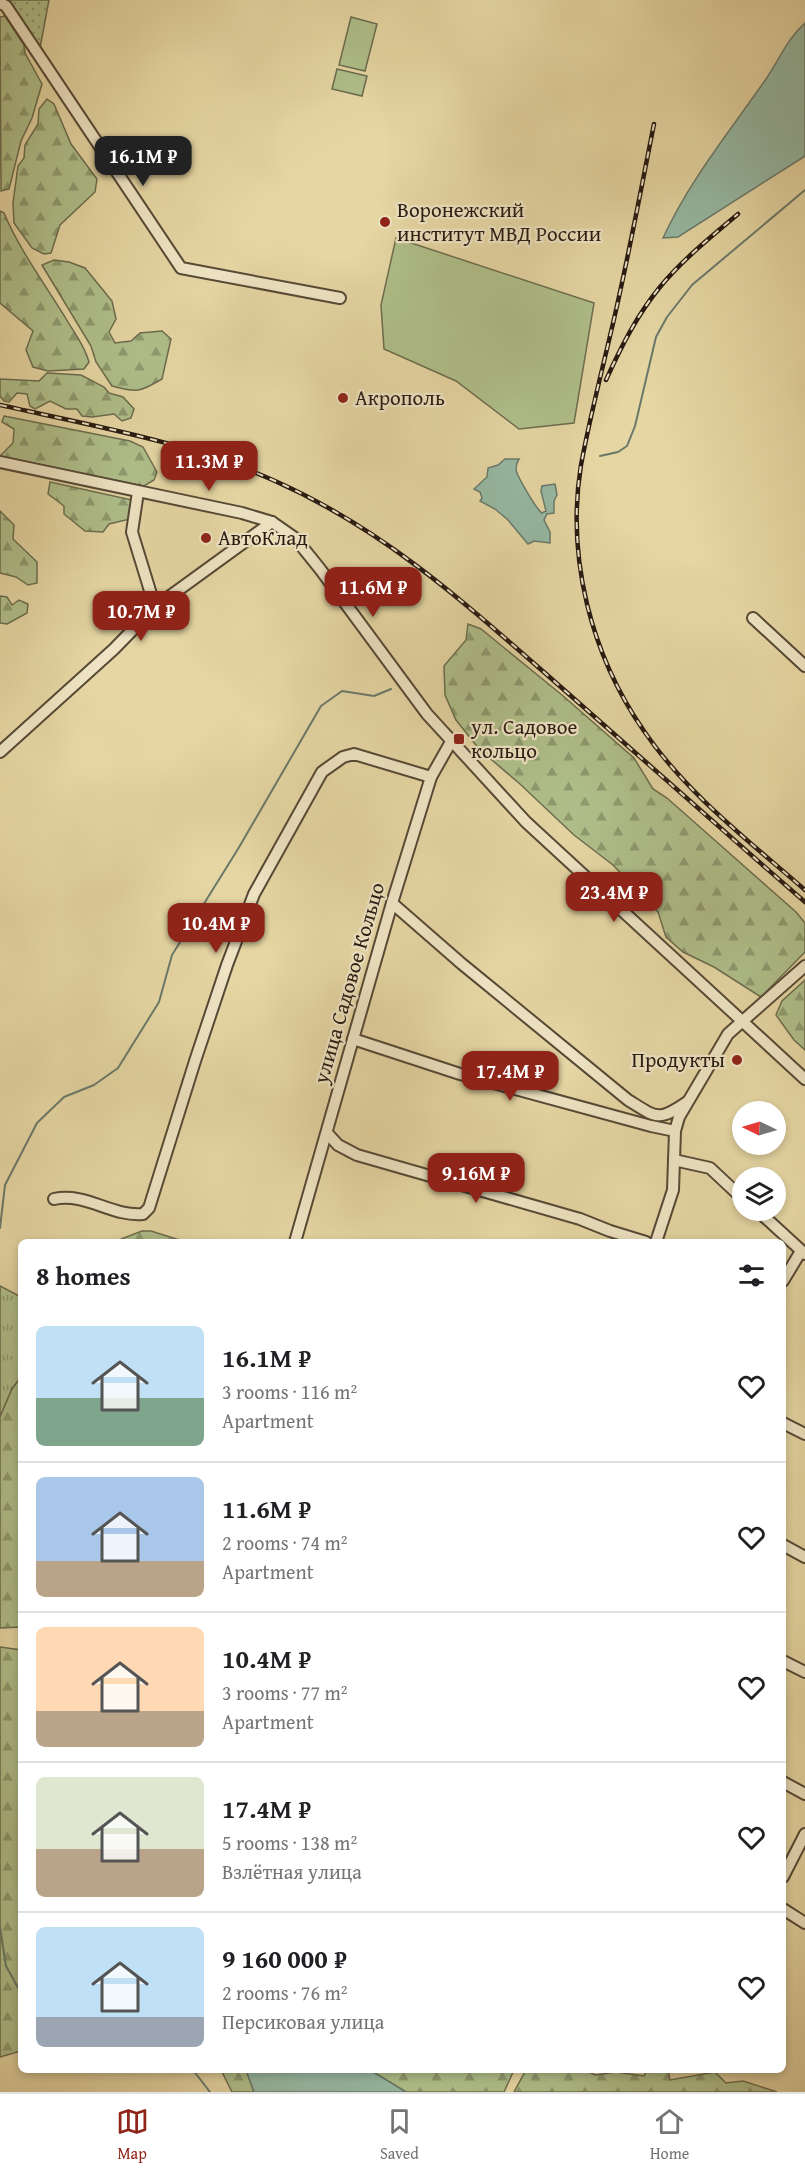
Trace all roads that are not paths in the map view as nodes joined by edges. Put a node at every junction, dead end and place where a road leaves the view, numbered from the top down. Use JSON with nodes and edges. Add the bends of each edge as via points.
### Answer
{"nodes":[{"id":1,"x":0,"y":3,"type":"edge"},
{"id":2,"x":340,"y":298,"type":"dead end"},
{"id":3,"x":0,"y":462,"type":"edge"},
{"id":4,"x":138,"y":492,"type":"junction"},
{"id":5,"x":272,"y":522,"type":"junction"},
{"id":6,"x":154,"y":607,"type":"junction"},
{"id":7,"x":753,"y":618,"type":"dead end"},
{"id":8,"x":805,"y":666,"type":"edge"},
{"id":9,"x":452,"y":740,"type":"junction"},
{"id":10,"x":0,"y":752,"type":"edge"},
{"id":11,"x":431,"y":777,"type":"junction"},
{"id":12,"x":392,"y":903,"type":"junction"},
{"id":13,"x":805,"y":966,"type":"edge"},
{"id":14,"x":743,"y":1021,"type":"junction"},
{"id":15,"x":354,"y":1039,"type":"junction"},
{"id":16,"x":805,"y":1079,"type":"edge"},
{"id":17,"x":687,"y":1102,"type":"junction"},
{"id":18,"x":675,"y":1131,"type":"junction"},
{"id":19,"x":327,"y":1133,"type":"junction"},
{"id":20,"x":674,"y":1160,"type":"junction"},
{"id":21,"x":732,"y":1189,"type":"edge"},
{"id":22,"x":54,"y":1199,"type":"dead end"},
{"id":23,"x":769,"y":1221,"type":"edge"},
{"id":24,"x":296,"y":1239,"type":"edge"},
{"id":25,"x":636,"y":1239,"type":"edge"},
{"id":26,"x":657,"y":1239,"type":"edge"},
{"id":27,"x":803,"y":1252,"type":"edge"},
{"id":28,"x":786,"y":1277,"type":"edge"},
{"id":29,"x":786,"y":1424,"type":"edge"},
{"id":30,"x":805,"y":1434,"type":"edge"},
{"id":31,"x":786,"y":1547,"type":"edge"},
{"id":32,"x":805,"y":1557,"type":"edge"},
{"id":33,"x":786,"y":1662,"type":"edge"},
{"id":34,"x":805,"y":1672,"type":"edge"},
{"id":35,"x":786,"y":1784,"type":"edge"},
{"id":36,"x":805,"y":1794,"type":"edge"},
{"id":37,"x":805,"y":1834,"type":"edge"},
{"id":38,"x":786,"y":1870,"type":"edge"},
{"id":39,"x":786,"y":1911,"type":"edge"},
{"id":40,"x":805,"y":1923,"type":"edge"}],
"edges":[{"from":1,"to":2,"type":"street","via":[[6,6],[181,268]]},
{"from":3,"to":4,"type":"street"},
{"from":4,"to":5,"type":"street"},
{"from":4,"to":6,"type":"street","via":[[132,532]]},
{"from":5,"to":6,"type":"street"},
{"from":5,"to":9,"type":"street","via":[[295,538],[427,714]]},
{"from":6,"to":10,"type":"street","via":[[114,650]]},
{"from":7,"to":8,"type":"street"},
{"from":9,"to":11,"type":"street","name":"улица Садовое Кольцо"},
{"from":9,"to":14,"type":"street","via":[[526,822]]},
{"from":11,"to":12,"type":"street","name":"улица Садовое Кольцо"},
{"from":11,"to":22,"type":"street","via":[[354,754],[322,772],[254,894],[227,965],[149,1208],[143,1214],[130,1215],[82,1199]]},
{"from":12,"to":15,"type":"street","name":"улица Садовое Кольцо"},
{"from":12,"to":17,"type":"street","via":[[628,1100],[651,1115],[661,1116]]},
{"from":13,"to":14,"type":"street"},
{"from":14,"to":16,"type":"street"},
{"from":14,"to":17,"type":"street","via":[[728,1034]]},
{"from":15,"to":18,"type":"street","via":[[460,1074]]},
{"from":15,"to":19,"type":"street","name":"улица Садовое Кольцо"},
{"from":17,"to":18,"type":"street"},
{"from":18,"to":20,"type":"street"},
{"from":19,"to":24,"type":"street","name":"улица Садовое Кольцо"},
{"from":19,"to":25,"type":"street","via":[[338,1145],[357,1155],[580,1219]]},
{"from":20,"to":21,"type":"street","via":[[710,1168]]},
{"from":20,"to":26,"type":"street","via":[[673,1190]]},
{"from":23,"to":27,"type":"street"},
{"from":27,"to":28,"type":"street"},
{"from":29,"to":30,"type":"street"},
{"from":31,"to":32,"type":"street"},
{"from":33,"to":34,"type":"street"},
{"from":35,"to":36,"type":"street"},
{"from":37,"to":38,"type":"street"},
{"from":39,"to":40,"type":"street"}]}
